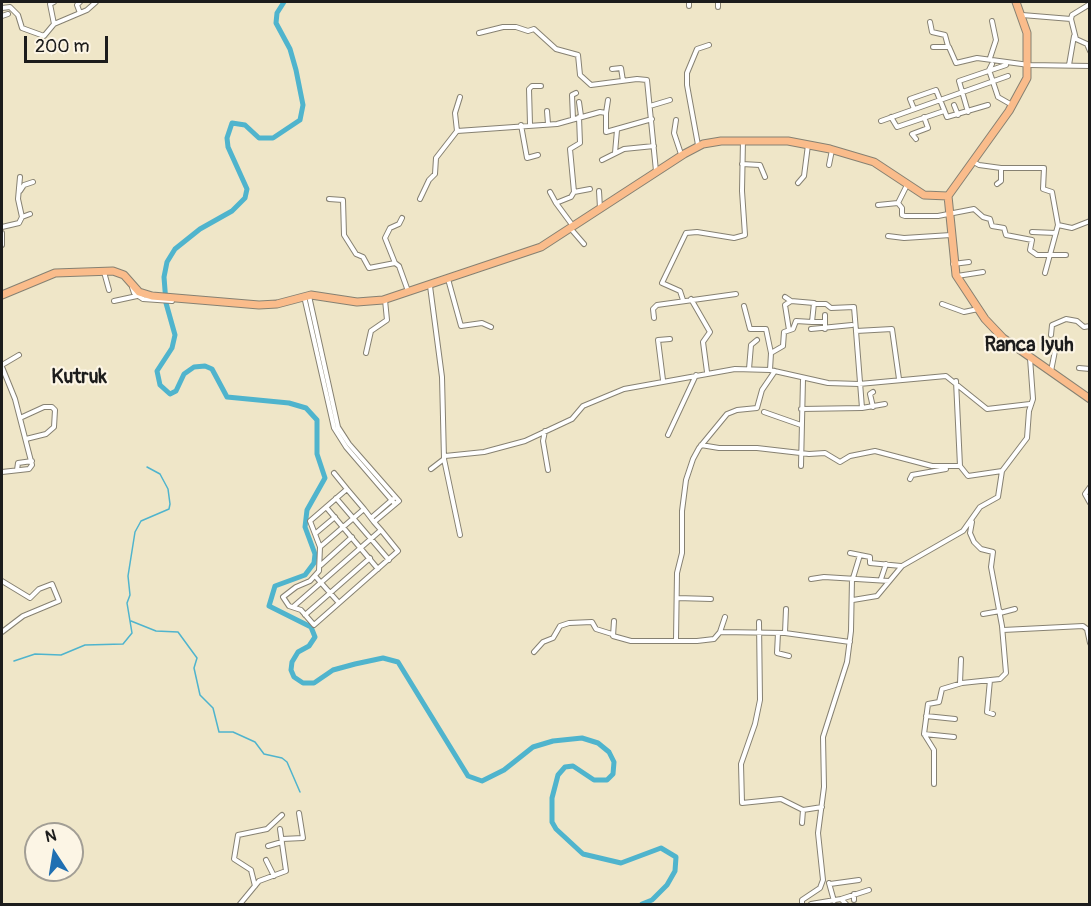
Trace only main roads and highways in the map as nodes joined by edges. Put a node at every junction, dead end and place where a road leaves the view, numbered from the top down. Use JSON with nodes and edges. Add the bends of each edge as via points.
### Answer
{"nodes":[{"id":1,"x":1016,"y":2,"type":"edge"},
{"id":2,"x":948,"y":196,"type":"junction"},
{"id":3,"x":2,"y":296,"type":"edge"},
{"id":4,"x":1089,"y":399,"type":"edge"}],
"edges":[{"from":1,"to":2,"type":"main road","via":[[1027,33],[1027,78]]},
{"from":2,"to":3,"type":"main road","via":[[927,196],[874,162],[808,144],[715,141],[681,155],[531,251],[369,303],[306,296],[272,304],[150,298],[132,286],[122,273],[104,272],[55,273]]},
{"from":2,"to":4,"type":"main road","via":[[956,276],[996,332]]}]}
